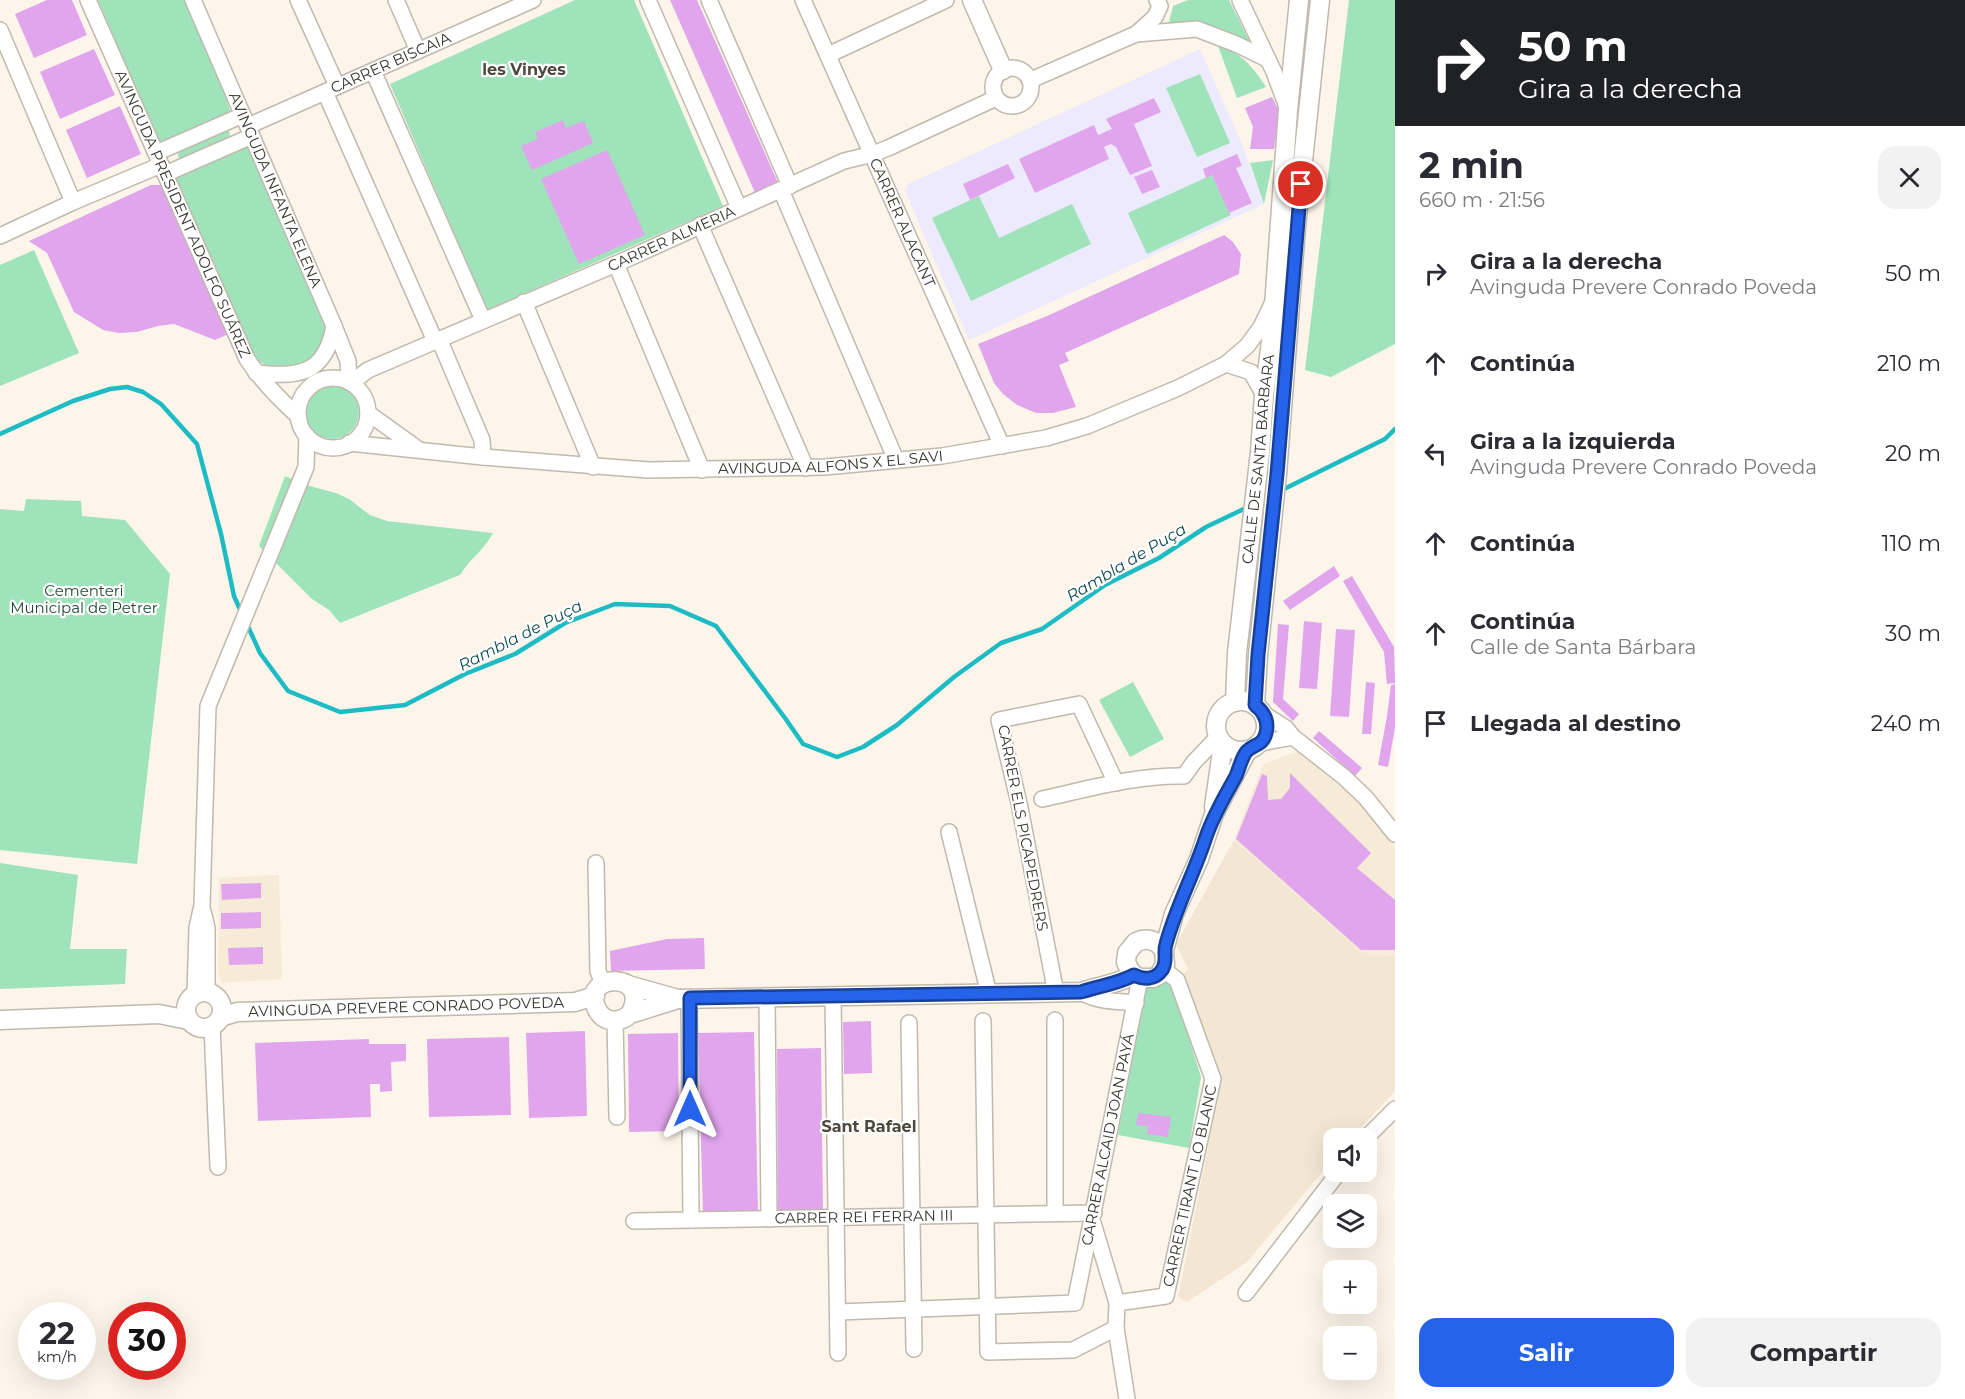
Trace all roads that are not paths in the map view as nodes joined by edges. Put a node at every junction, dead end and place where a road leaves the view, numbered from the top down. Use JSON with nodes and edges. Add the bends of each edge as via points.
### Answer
{"nodes":[{"id":1,"x":88,"y":0,"type":"edge"},
{"id":2,"x":193,"y":0,"type":"edge"},
{"id":3,"x":298,"y":0,"type":"edge"},
{"id":4,"x":396,"y":0,"type":"edge"},
{"id":5,"x":494,"y":0,"type":"edge"},
{"id":6,"x":533,"y":0,"type":"edge"},
{"id":7,"x":648,"y":0,"type":"edge"},
{"id":8,"x":709,"y":0,"type":"edge"},
{"id":9,"x":803,"y":0,"type":"edge"},
{"id":10,"x":946,"y":0,"type":"edge"},
{"id":11,"x":972,"y":0,"type":"edge"},
{"id":12,"x":1240,"y":0,"type":"edge"},
{"id":13,"x":1299,"y":0,"type":"edge"},
{"id":14,"x":1320,"y":0,"type":"edge"},
{"id":15,"x":1159,"y":3,"type":"edge"},
{"id":16,"x":500,"y":15,"type":"junction"},
{"id":17,"x":0,"y":30,"type":"edge"},
{"id":18,"x":1137,"y":34,"type":"junction"},
{"id":19,"x":418,"y":51,"type":"junction"},
{"id":20,"x":828,"y":55,"type":"junction"},
{"id":21,"x":1267,"y":59,"type":"junction"},
{"id":22,"x":1003,"y":70,"type":"junction"},
{"id":23,"x":373,"y":71,"type":"junction"},
{"id":24,"x":1031,"y":80,"type":"junction"},
{"id":25,"x":331,"y":89,"type":"junction"},
{"id":26,"x":996,"y":98,"type":"junction"},
{"id":27,"x":1288,"y":110,"type":"junction"},
{"id":28,"x":248,"y":125,"type":"junction"},
{"id":29,"x":873,"y":154,"type":"junction"},
{"id":30,"x":160,"y":164,"type":"junction"},
{"id":31,"x":785,"y":188,"type":"junction"},
{"id":32,"x":73,"y":202,"type":"junction"},
{"id":33,"x":739,"y":208,"type":"junction"},
{"id":34,"x":700,"y":225,"type":"junction"},
{"id":35,"x":0,"y":236,"type":"edge"},
{"id":36,"x":616,"y":264,"type":"junction"},
{"id":37,"x":1274,"y":300,"type":"junction"},
{"id":38,"x":524,"y":302,"type":"junction"},
{"id":39,"x":483,"y":320,"type":"junction"},
{"id":40,"x":334,"y":326,"type":"junction"},
{"id":41,"x":437,"y":340,"type":"junction"},
{"id":42,"x":348,"y":361,"type":"junction"},
{"id":43,"x":1226,"y":364,"type":"junction"},
{"id":44,"x":368,"y":370,"type":"junction"},
{"id":45,"x":256,"y":373,"type":"junction"},
{"id":46,"x":350,"y":382,"type":"junction"},
{"id":47,"x":1264,"y":395,"type":"junction"},
{"id":48,"x":368,"y":413,"type":"junction"},
{"id":49,"x":298,"y":416,"type":"junction"},
{"id":50,"x":307,"y":436,"type":"junction"},
{"id":51,"x":349,"y":443,"type":"junction"},
{"id":52,"x":1002,"y":446,"type":"junction"},
{"id":53,"x":327,"y":447,"type":"junction"},
{"id":54,"x":421,"y":451,"type":"junction"},
{"id":55,"x":483,"y":457,"type":"junction"},
{"id":56,"x":896,"y":460,"type":"junction"},
{"id":57,"x":306,"y":466,"type":"junction"},
{"id":58,"x":593,"y":467,"type":"junction"},
{"id":59,"x":806,"y":468,"type":"junction"},
{"id":60,"x":702,"y":470,"type":"junction"},
{"id":61,"x":1235,"y":702,"type":"junction"},
{"id":62,"x":1259,"y":710,"type":"junction"},
{"id":63,"x":1293,"y":737,"type":"junction"},
{"id":64,"x":1221,"y":740,"type":"junction"},
{"id":65,"x":1254,"y":747,"type":"junction"},
{"id":66,"x":1116,"y":783,"type":"junction"},
{"id":67,"x":1042,"y":799,"type":"dead end"},
{"id":68,"x":1214,"y":814,"type":"junction"},
{"id":69,"x":949,"y":832,"type":"dead end"},
{"id":70,"x":1395,"y":834,"type":"edge"},
{"id":71,"x":596,"y":862,"type":"dead end"},
{"id":72,"x":1157,"y":945,"type":"junction"},
{"id":73,"x":1163,"y":969,"type":"junction"},
{"id":74,"x":1134,"y":972,"type":"junction"},
{"id":75,"x":628,"y":985,"type":"junction"},
{"id":76,"x":1088,"y":990,"type":"junction"},
{"id":77,"x":1056,"y":993,"type":"junction"},
{"id":78,"x":989,"y":994,"type":"junction"},
{"id":79,"x":598,"y":996,"type":"junction"},
{"id":80,"x":834,"y":996,"type":"junction"},
{"id":81,"x":767,"y":997,"type":"junction"},
{"id":82,"x":684,"y":998,"type":"junction"},
{"id":83,"x":1136,"y":1003,"type":"junction"},
{"id":84,"x":208,"y":1014,"type":"junction"},
{"id":85,"x":622,"y":1017,"type":"junction"},
{"id":86,"x":0,"y":1020,"type":"edge"},
{"id":87,"x":1055,"y":1020,"type":"dead end"},
{"id":88,"x":982,"y":1021,"type":"dead end"},
{"id":89,"x":909,"y":1023,"type":"dead end"},
{"id":90,"x":1395,"y":1109,"type":"edge"},
{"id":91,"x":617,"y":1118,"type":"dead end"},
{"id":92,"x":1376,"y":1128,"type":"edge"},
{"id":93,"x":218,"y":1167,"type":"dead end"},
{"id":94,"x":1331,"y":1182,"type":"edge"},
{"id":95,"x":1055,"y":1213,"type":"junction"},
{"id":96,"x":986,"y":1215,"type":"junction"},
{"id":97,"x":912,"y":1216,"type":"junction"},
{"id":98,"x":1093,"y":1216,"type":"junction"},
{"id":99,"x":836,"y":1217,"type":"junction"},
{"id":100,"x":769,"y":1219,"type":"junction"},
{"id":101,"x":691,"y":1220,"type":"junction"},
{"id":102,"x":634,"y":1221,"type":"dead end"},
{"id":103,"x":1246,"y":1293,"type":"dead end"},
{"id":104,"x":1117,"y":1303,"type":"junction"},
{"id":105,"x":987,"y":1306,"type":"junction"},
{"id":106,"x":914,"y":1309,"type":"junction"},
{"id":107,"x":838,"y":1312,"type":"junction"},
{"id":108,"x":1116,"y":1328,"type":"junction"},
{"id":109,"x":914,"y":1349,"type":"dead end"},
{"id":110,"x":838,"y":1353,"type":"dead end"},
{"id":111,"x":1127,"y":1399,"type":"edge"}],
"edges":[{"from":1,"to":30,"type":"street","name":"AVINGUDA PRESIDENT ADOLFO SUÁREZ"},
{"from":2,"to":28,"type":"street","name":"AVINGUDA INFANTA ELENA"},
{"from":3,"to":25,"type":"street"},
{"from":4,"to":19,"type":"street"},
{"from":5,"to":16,"type":"street"},
{"from":6,"to":16,"type":"street","name":"CARRER BISCAIA"},
{"from":7,"to":33,"type":"street"},
{"from":8,"to":31,"type":"street"},
{"from":9,"to":20,"type":"street","name":"CARRER ALACANT"},
{"from":10,"to":20,"type":"street"},
{"from":11,"to":22,"type":"street"},
{"from":12,"to":21,"type":"street"},
{"from":13,"to":27,"type":"street","name":"CALLE DE SANTA BÁRBARA"},
{"from":14,"to":62,"type":"street","name":"CALLE DE SANTA BÁRBARA","via":[[1258,655]]},
{"from":15,"to":18,"type":"street","via":[[1155,17]]},
{"from":16,"to":19,"type":"street","name":"CARRER BISCAIA"},
{"from":17,"to":32,"type":"street"},
{"from":18,"to":21,"type":"street","via":[[1197,29]]},
{"from":18,"to":24,"type":"street"},
{"from":19,"to":23,"type":"street","name":"CARRER BISCAIA"},
{"from":20,"to":29,"type":"street","name":"CARRER ALACANT"},
{"from":21,"to":27,"type":"street"},
{"from":22,"to":24,"type":"street","via":[[1022,70]]},
{"from":22,"to":26,"type":"street","via":[[993,82]]},
{"from":23,"to":25,"type":"street","name":"CARRER BISCAIA"},
{"from":23,"to":39,"type":"street"},
{"from":24,"to":26,"type":"street","via":[[1030,96],[1025,103],[1009,106]]},
{"from":25,"to":28,"type":"street","name":"CARRER BISCAIA"},
{"from":25,"to":41,"type":"street"},
{"from":26,"to":29,"type":"street","name":"CARRER ALMERIA"},
{"from":27,"to":37,"type":"street","name":"CALLE DE SANTA BÁRBARA"},
{"from":28,"to":30,"type":"street"},
{"from":28,"to":30,"type":"street"},
{"from":28,"to":40,"type":"street","name":"AVINGUDA INFANTA ELENA"},
{"from":29,"to":31,"type":"street","name":"CARRER ALMERIA","via":[[844,161]]},
{"from":29,"to":52,"type":"street","name":"CARRER ALACANT"},
{"from":30,"to":32,"type":"street"},
{"from":30,"to":45,"type":"street","name":"AVINGUDA PRESIDENT ADOLFO SUÁREZ"},
{"from":31,"to":33,"type":"street","name":"CARRER ALMERIA"},
{"from":31,"to":56,"type":"street"},
{"from":32,"to":35,"type":"street"},
{"from":33,"to":34,"type":"street","name":"CARRER ALMERIA"},
{"from":34,"to":36,"type":"street","name":"CARRER ALMERIA"},
{"from":34,"to":59,"type":"street"},
{"from":36,"to":38,"type":"street","name":"CARRER ALMERIA"},
{"from":36,"to":60,"type":"street"},
{"from":37,"to":43,"type":"street","name":"AVINGUDA ALFONS X EL SAVI","via":[[1247,346]]},
{"from":37,"to":47,"type":"street","name":"CALLE DE SANTA BÁRBARA"},
{"from":38,"to":39,"type":"street","name":"CARRER ALMERIA"},
{"from":38,"to":58,"type":"street"},
{"from":39,"to":41,"type":"street","name":"CARRER ALMERIA"},
{"from":40,"to":42,"type":"street","name":"AVINGUDA INFANTA ELENA"},
{"from":40,"to":45,"type":"street","via":[[326,351],[311,368],[298,374]]},
{"from":41,"to":44,"type":"street","name":"CARRER ALMERIA"},
{"from":41,"to":55,"type":"street","via":[[482,440]]},
{"from":42,"to":44,"type":"street"},
{"from":42,"to":46,"type":"street","name":"AVINGUDA INFANTA ELENA"},
{"from":43,"to":47,"type":"street","via":[[1251,372]]},
{"from":43,"to":52,"type":"street","name":"AVINGUDA ALFONS X EL SAVI","via":[[1087,426]]},
{"from":44,"to":46,"type":"street","name":"CARRER ALMERIA"},
{"from":45,"to":49,"type":"street","name":"AVINGUDA PRESIDENT ADOLFO SUÁREZ"},
{"from":46,"to":48,"type":"street","via":[[360,391]]},
{"from":46,"to":49,"type":"street","via":[[339,378],[318,381],[302,396]]},
{"from":47,"to":61,"type":"street","name":"CALLE DE SANTA BÁRBARA"},
{"from":48,"to":51,"type":"street","via":[[363,431]]},
{"from":48,"to":54,"type":"street"},
{"from":49,"to":50,"type":"street"},
{"from":50,"to":53,"type":"street"},
{"from":50,"to":57,"type":"street"},
{"from":51,"to":53,"type":"street"},
{"from":51,"to":54,"type":"street","name":"AVINGUDA ALFONS X EL SAVI"},
{"from":52,"to":56,"type":"street","name":"AVINGUDA ALFONS X EL SAVI"},
{"from":53,"to":57,"type":"street"},
{"from":54,"to":55,"type":"street","name":"AVINGUDA ALFONS X EL SAVI"},
{"from":55,"to":58,"type":"street","name":"AVINGUDA ALFONS X EL SAVI"},
{"from":56,"to":59,"type":"street","name":"AVINGUDA ALFONS X EL SAVI"},
{"from":57,"to":84,"type":"street","via":[[208,706],[202,905],[207,927]]},
{"from":58,"to":60,"type":"street","name":"AVINGUDA ALFONS X EL SAVI"},
{"from":59,"to":60,"type":"street","name":"AVINGUDA ALFONS X EL SAVI"},
{"from":61,"to":62,"type":"street","via":[[1245,701]]},
{"from":61,"to":64,"type":"street","via":[[1218,716],[1216,726]]},
{"from":62,"to":63,"type":"street"},
{"from":62,"to":65,"type":"street","via":[[1266,720],[1266,732]]},
{"from":63,"to":65,"type":"street"},
{"from":63,"to":70,"type":"street","via":[[1366,798]]},
{"from":64,"to":65,"type":"street","via":[[1237,751]]},
{"from":64,"to":66,"type":"street","via":[[1194,762],[1184,776]]},
{"from":64,"to":68,"type":"street"},
{"from":65,"to":68,"type":"street"},
{"from":66,"to":67,"type":"street"},
{"from":66,"to":77,"type":"street","name":"CARRER ELS PICAPEDRERS","via":[[1079,705],[999,720]]},
{"from":68,"to":72,"type":"street","via":[[1199,859]]},
{"from":69,"to":78,"type":"street"},
{"from":71,"to":79,"type":"street"},
{"from":72,"to":73,"type":"street","via":[[1166,960]]},
{"from":72,"to":74,"type":"street","via":[[1140,940],[1132,945],[1127,953]]},
{"from":73,"to":74,"type":"street","via":[[1153,978]]},
{"from":73,"to":104,"type":"street","name":"CARRER TIRANT LO BLANC","via":[[1177,980],[1213,1078],[1166,1296]]},
{"from":74,"to":76,"type":"street"},
{"from":74,"to":83,"type":"street","name":"CARRER ALCAID JOAN PAYÁ"},
{"from":75,"to":79,"type":"street","via":[[613,980]]},
{"from":75,"to":82,"type":"street"},
{"from":75,"to":85,"type":"street","via":[[635,999],[634,1007]]},
{"from":76,"to":77,"type":"street"},
{"from":76,"to":83,"type":"street","via":[[1090,997]]},
{"from":77,"to":78,"type":"street"},
{"from":78,"to":80,"type":"street"},
{"from":79,"to":84,"type":"street","name":"AVINGUDA PREVERE CONRADO POVEDA","via":[[575,1002]]},
{"from":79,"to":85,"type":"street","via":[[604,1018]]},
{"from":80,"to":81,"type":"street"},
{"from":80,"to":99,"type":"street"},
{"from":81,"to":82,"type":"street"},
{"from":81,"to":100,"type":"street"},
{"from":82,"to":85,"type":"street"},
{"from":82,"to":101,"type":"street"},
{"from":83,"to":98,"type":"street","name":"CARRER ALCAID JOAN PAYÁ"},
{"from":84,"to":86,"type":"street","name":"AVINGUDA PREVERE CONRADO POVEDA"},
{"from":84,"to":93,"type":"street"},
{"from":85,"to":91,"type":"street"},
{"from":87,"to":95,"type":"street"},
{"from":88,"to":96,"type":"street"},
{"from":89,"to":97,"type":"street"},
{"from":90,"to":92,"type":"street"},
{"from":94,"to":103,"type":"street"},
{"from":95,"to":96,"type":"street","name":"CARRER REI FERRAN III"},
{"from":95,"to":98,"type":"street","name":"CARRER REI FERRAN III"},
{"from":96,"to":97,"type":"street","name":"CARRER REI FERRAN III"},
{"from":96,"to":105,"type":"street"},
{"from":97,"to":99,"type":"street","name":"CARRER REI FERRAN III"},
{"from":97,"to":106,"type":"street"},
{"from":98,"to":104,"type":"street"},
{"from":98,"to":105,"type":"street","name":"CARRER ALCAID JOAN PAYÁ","via":[[1076,1303]]},
{"from":99,"to":100,"type":"street","name":"CARRER REI FERRAN III"},
{"from":99,"to":107,"type":"street"},
{"from":100,"to":101,"type":"street","name":"CARRER REI FERRAN III"},
{"from":101,"to":102,"type":"street","name":"CARRER REI FERRAN III"},
{"from":104,"to":108,"type":"street"},
{"from":105,"to":106,"type":"street"},
{"from":105,"to":108,"type":"street","via":[[988,1352],[1073,1350]]},
{"from":106,"to":107,"type":"street"},
{"from":106,"to":109,"type":"street"},
{"from":107,"to":110,"type":"street"},
{"from":108,"to":111,"type":"street"}]}
